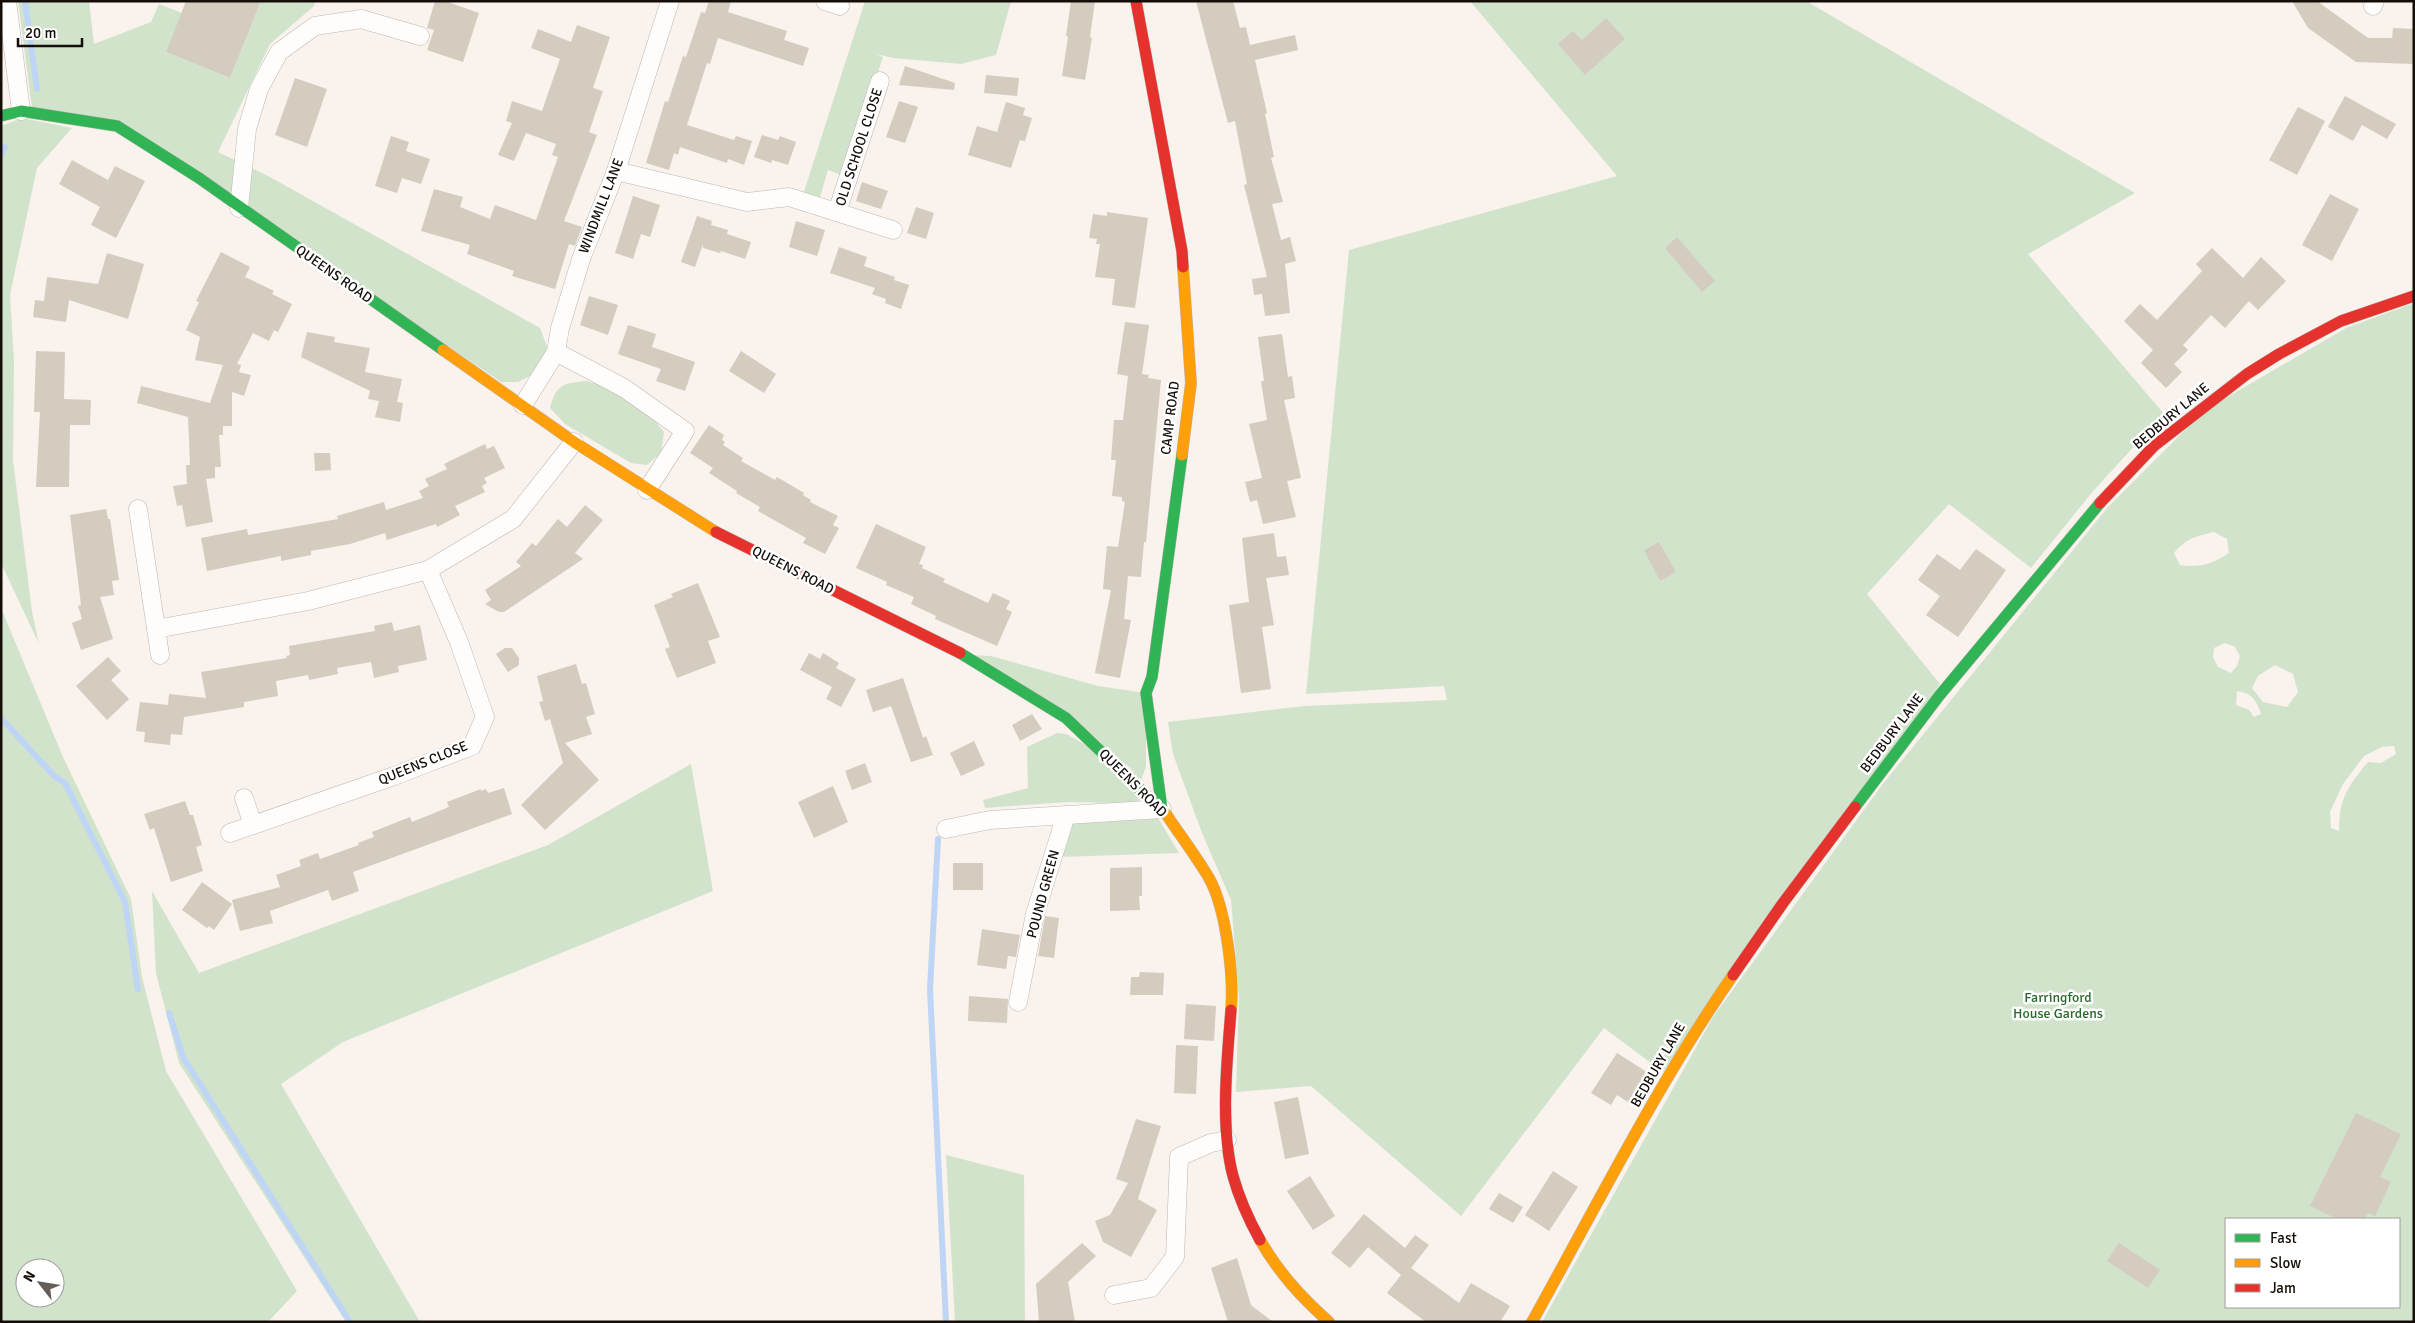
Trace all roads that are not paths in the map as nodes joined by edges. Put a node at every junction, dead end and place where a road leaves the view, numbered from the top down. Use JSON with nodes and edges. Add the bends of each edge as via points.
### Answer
{"nodes":[{"id":1,"x":7,"y":1,"type":"edge"},
{"id":2,"x":670,"y":1,"type":"edge"},
{"id":3,"x":1136,"y":1,"type":"edge"},
{"id":4,"x":420,"y":36,"type":"dead end"},
{"id":5,"x":880,"y":81,"type":"dead end"},
{"id":6,"x":21,"y":111,"type":"junction"},
{"id":7,"x":1,"y":116,"type":"edge"},
{"id":8,"x":616,"y":171,"type":"junction"},
{"id":9,"x":239,"y":208,"type":"junction"},
{"id":10,"x":837,"y":212,"type":"junction"},
{"id":11,"x":894,"y":230,"type":"dead end"},
{"id":12,"x":2414,"y":296,"type":"edge"},
{"id":13,"x":556,"y":352,"type":"junction"},
{"id":14,"x":523,"y":405,"type":"junction"},
{"id":15,"x":574,"y":442,"type":"junction"},
{"id":16,"x":647,"y":490,"type":"junction"},
{"id":17,"x":138,"y":508,"type":"dead end"},
{"id":18,"x":428,"y":570,"type":"junction"},
{"id":19,"x":156,"y":629,"type":"junction"},
{"id":20,"x":160,"y":655,"type":"dead end"},
{"id":21,"x":244,"y":798,"type":"dead end"},
{"id":22,"x":1162,"y":809,"type":"junction"},
{"id":23,"x":1066,"y":815,"type":"junction"},
{"id":24,"x":253,"y":825,"type":"junction"},
{"id":25,"x":946,"y":829,"type":"dead end"},
{"id":26,"x":230,"y":833,"type":"dead end"},
{"id":27,"x":1018,"y":1002,"type":"dead end"},
{"id":28,"x":1227,"y":1140,"type":"junction"},
{"id":29,"x":1114,"y":1295,"type":"dead end"},
{"id":30,"x":1329,"y":1322,"type":"edge"},
{"id":31,"x":1532,"y":1322,"type":"edge"}],
"edges":[{"from":1,"to":6,"type":"street"},
{"from":2,"to":8,"type":"street","name":"WINDMILL LANE"},
{"from":3,"to":22,"type":"street","name":"CAMP ROAD","via":[[1182,251],[1191,383],[1153,668],[1146,692]]},
{"from":4,"to":9,"type":"street","via":[[361,19],[315,26],[279,52],[259,89],[246,130]]},
{"from":5,"to":10,"type":"street","name":"OLD SCHOOL CLOSE"},
{"from":6,"to":7,"type":"street","name":"QUEENS ROAD"},
{"from":6,"to":9,"type":"street","name":"QUEENS ROAD","via":[[117,126],[199,178]]},
{"from":8,"to":10,"type":"street","name":"OLD SCHOOL CLOSE","via":[[747,202],[789,197]]},
{"from":8,"to":13,"type":"street","name":"WINDMILL LANE","via":[[581,259]]},
{"from":9,"to":14,"type":"street","name":"QUEENS ROAD"},
{"from":10,"to":11,"type":"street","name":"OLD SCHOOL CLOSE"},
{"from":12,"to":31,"type":"street","name":"BEDBURY LANE","via":[[2341,321],[2247,374],[2154,446],[2095,510],[1939,696],[1788,896],[1708,1011]]},
{"from":13,"to":14,"type":"street","name":"WINDMILL LANE"},
{"from":13,"to":16,"type":"street","via":[[624,388],[685,431]]},
{"from":14,"to":15,"type":"street","name":"QUEENS ROAD"},
{"from":15,"to":16,"type":"street","name":"QUEENS ROAD"},
{"from":15,"to":18,"type":"street","via":[[513,519]]},
{"from":16,"to":22,"type":"street","name":"QUEENS ROAD","via":[[718,533],[964,656],[1066,718]]},
{"from":17,"to":19,"type":"street"},
{"from":18,"to":19,"type":"street","via":[[308,600]]},
{"from":18,"to":24,"type":"street","name":"QUEENS CLOSE","via":[[459,642],[485,717],[472,746]]},
{"from":19,"to":20,"type":"street"},
{"from":21,"to":24,"type":"street"},
{"from":22,"to":23,"type":"street"},
{"from":22,"to":28,"type":"street","name":"QUEENS ROAD","via":[[1210,880],[1225,926],[1232,996],[1227,1060]]},
{"from":23,"to":25,"type":"street","via":[[990,820]]},
{"from":23,"to":27,"type":"street","name":"POUND GREEN","via":[[1034,914]]},
{"from":24,"to":26,"type":"street","name":"QUEENS CLOSE"},
{"from":28,"to":29,"type":"street","via":[[1179,1156],[1175,1257],[1151,1288]]},
{"from":28,"to":30,"type":"street","name":"QUEENS ROAD","via":[[1233,1176],[1251,1223],[1275,1266],[1301,1297]]}]}
